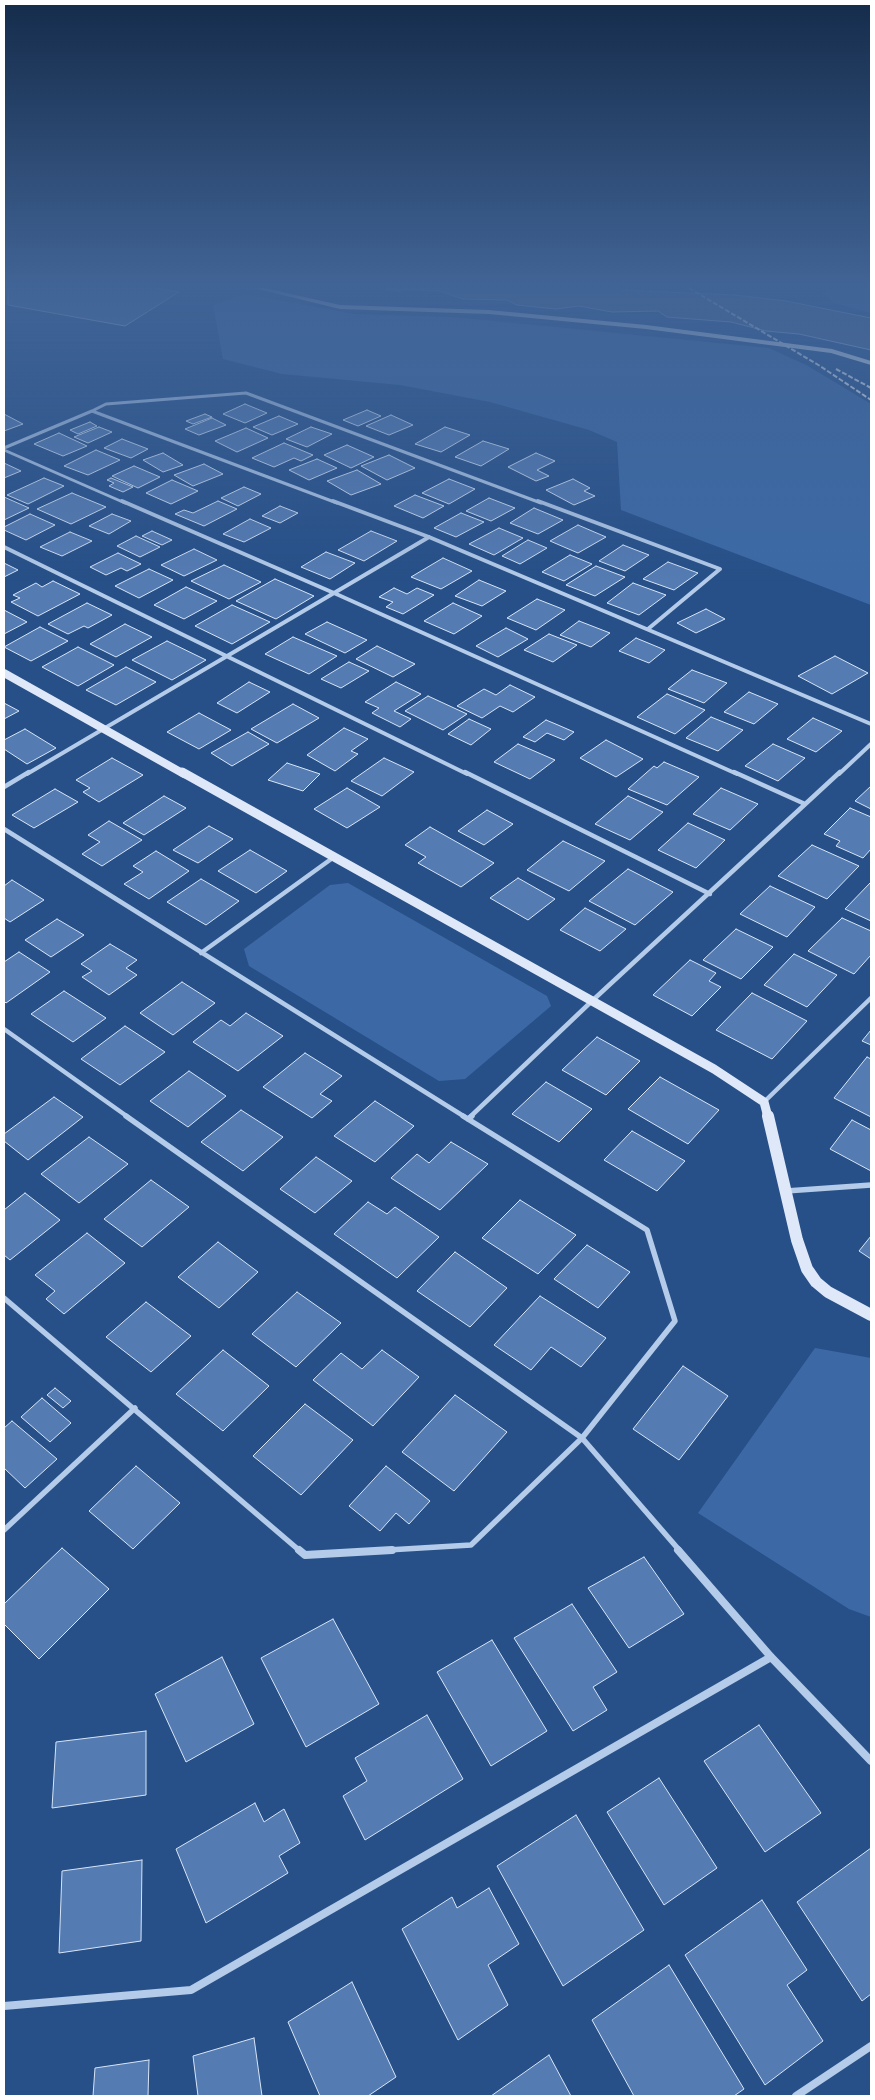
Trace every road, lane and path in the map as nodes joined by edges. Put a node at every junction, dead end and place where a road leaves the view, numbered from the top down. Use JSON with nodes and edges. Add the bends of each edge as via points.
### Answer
{"nodes":[{"id":1,"x":92,"y":411,"type":"junction"},
{"id":2,"x":4,"y":449,"type":"edge"},
{"id":3,"x":429,"y":537,"type":"junction"},
{"id":4,"x":4,"y":547,"type":"edge"},
{"id":5,"x":334,"y":593,"type":"junction"},
{"id":6,"x":648,"y":629,"type":"junction"},
{"id":7,"x":228,"y":655,"type":"junction"},
{"id":8,"x":4,"y":673,"type":"edge"},
{"id":9,"x":871,"y":724,"type":"edge"},
{"id":10,"x":102,"y":728,"type":"junction"},
{"id":11,"x":871,"y":744,"type":"edge"},
{"id":12,"x":4,"y":787,"type":"edge"},
{"id":13,"x":805,"y":804,"type":"junction"},
{"id":14,"x":4,"y":829,"type":"edge"},
{"id":15,"x":334,"y":856,"type":"junction"},
{"id":16,"x":710,"y":894,"type":"junction"},
{"id":17,"x":201,"y":952,"type":"junction"},
{"id":18,"x":871,"y":998,"type":"edge"},
{"id":19,"x":593,"y":1000,"type":"junction"},
{"id":20,"x":4,"y":1029,"type":"edge"},
{"id":21,"x":764,"y":1102,"type":"junction"},
{"id":22,"x":468,"y":1119,"type":"junction"},
{"id":23,"x":871,"y":1185,"type":"edge"},
{"id":24,"x":786,"y":1191,"type":"junction"},
{"id":25,"x":4,"y":1298,"type":"edge"},
{"id":26,"x":871,"y":1315,"type":"edge"},
{"id":27,"x":135,"y":1408,"type":"junction"},
{"id":28,"x":582,"y":1438,"type":"junction"},
{"id":29,"x":4,"y":1530,"type":"edge"},
{"id":30,"x":771,"y":1657,"type":"junction"},
{"id":31,"x":871,"y":1761,"type":"edge"},
{"id":32,"x":4,"y":2006,"type":"edge"},
{"id":33,"x":871,"y":2046,"type":"edge"},
{"id":34,"x":796,"y":2096,"type":"edge"}],
"edges":[{"from":1,"to":2,"type":"street"},
{"from":1,"to":3,"type":"street"},
{"from":1,"to":6,"type":"street","via":[[106,404],[246,393],[720,569]]},
{"from":2,"to":5,"type":"street"},
{"from":3,"to":5,"type":"street"},
{"from":3,"to":6,"type":"street"},
{"from":4,"to":7,"type":"street"},
{"from":5,"to":7,"type":"street"},
{"from":5,"to":13,"type":"street"},
{"from":6,"to":9,"type":"street"},
{"from":7,"to":10,"type":"street"},
{"from":7,"to":16,"type":"street"},
{"from":8,"to":10,"type":"street"},
{"from":10,"to":12,"type":"street"},
{"from":10,"to":15,"type":"street"},
{"from":11,"to":13,"type":"street"},
{"from":13,"to":16,"type":"street"},
{"from":14,"to":17,"type":"street"},
{"from":15,"to":17,"type":"street"},
{"from":15,"to":19,"type":"street"},
{"from":16,"to":19,"type":"street"},
{"from":17,"to":22,"type":"street"},
{"from":18,"to":21,"type":"street"},
{"from":19,"to":21,"type":"street","via":[[714,1068]]},
{"from":19,"to":22,"type":"street"},
{"from":20,"to":28,"type":"street"},
{"from":21,"to":24,"type":"street"},
{"from":22,"to":28,"type":"street","via":[[647,1230],[675,1322]]},
{"from":23,"to":24,"type":"street"},
{"from":24,"to":26,"type":"street","via":[[807,1269],[816,1282],[835,1296]]},
{"from":25,"to":27,"type":"street"},
{"from":27,"to":28,"type":"street","via":[[305,1555],[471,1545]]},
{"from":27,"to":29,"type":"street"},
{"from":28,"to":30,"type":"street"},
{"from":30,"to":31,"type":"street"},
{"from":30,"to":32,"type":"street","via":[[192,1990]]},
{"from":33,"to":34,"type":"street"}]}
